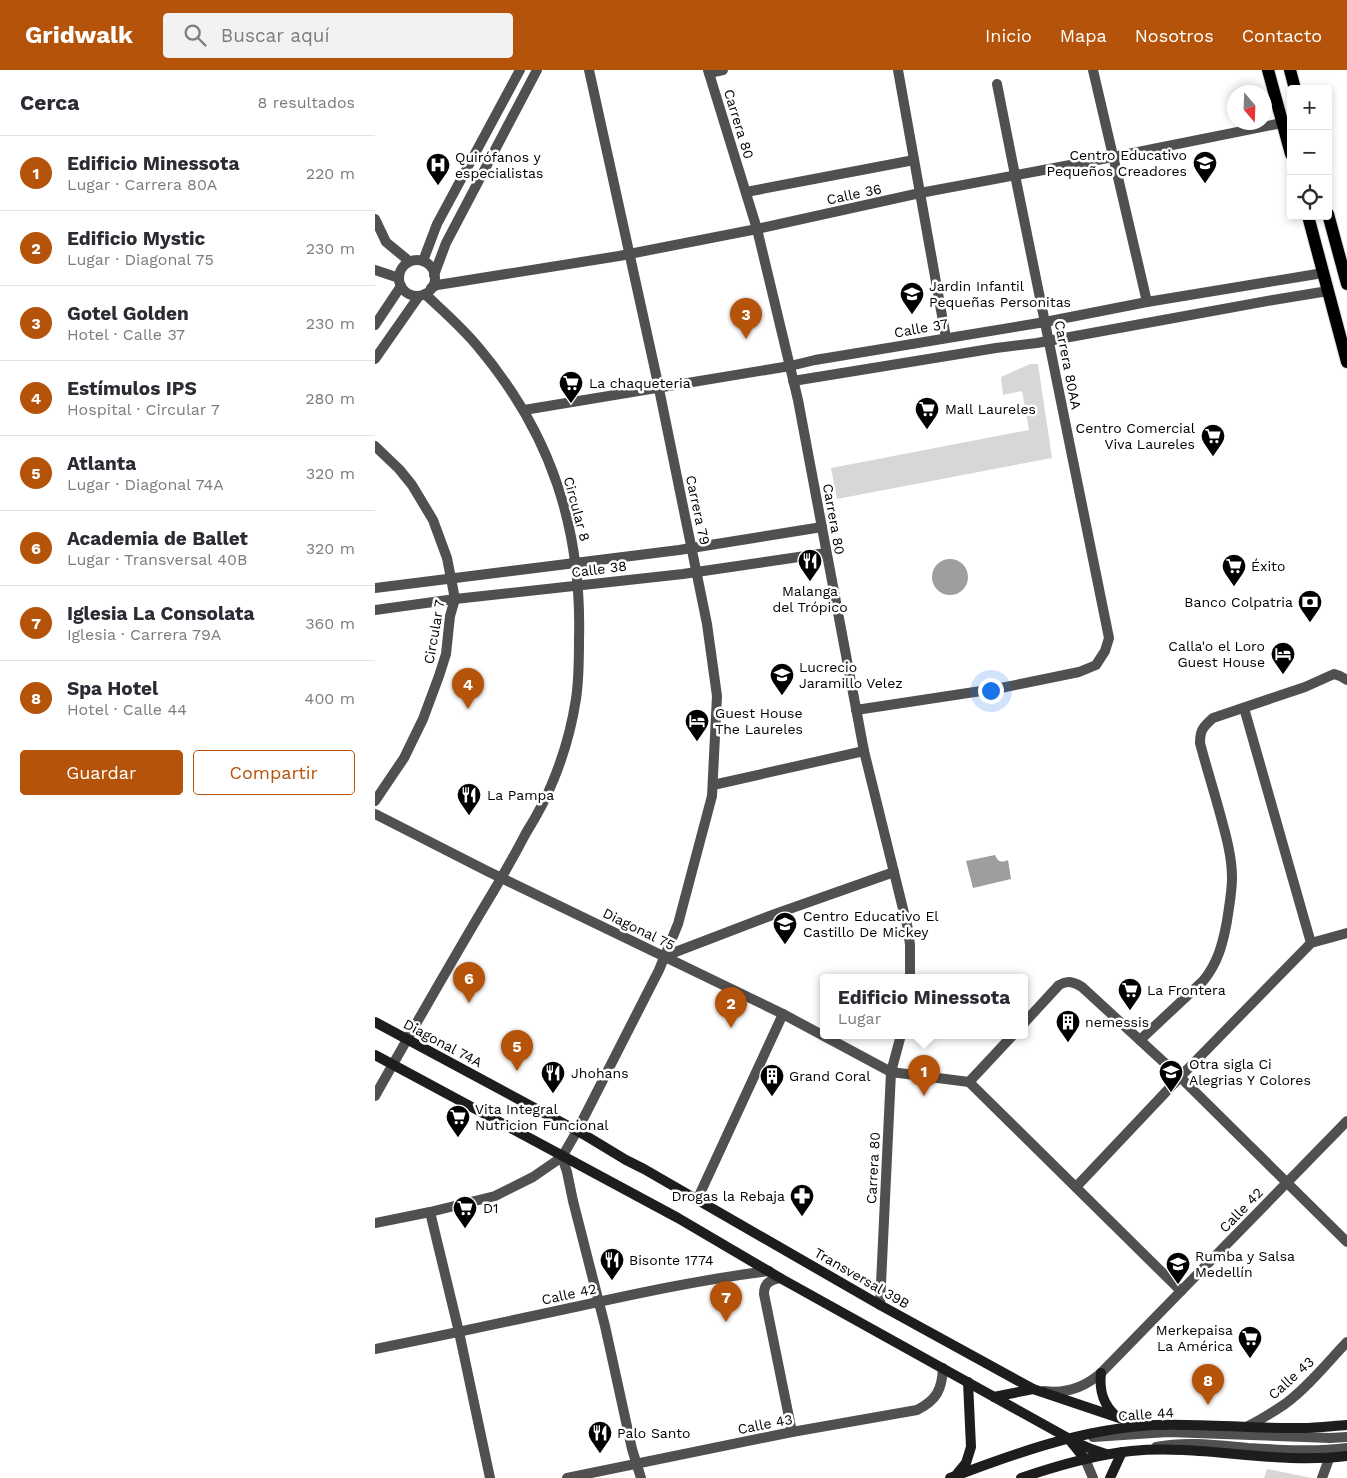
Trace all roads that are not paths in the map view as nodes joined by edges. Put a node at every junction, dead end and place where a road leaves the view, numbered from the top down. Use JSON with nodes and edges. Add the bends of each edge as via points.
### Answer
{"nodes":[{"id":1,"x":521,"y":70,"type":"edge"},
{"id":2,"x":537,"y":70,"type":"edge"},
{"id":3,"x":589,"y":70,"type":"edge"},
{"id":4,"x":723,"y":70,"type":"edge"},
{"id":5,"x":898,"y":70,"type":"edge"},
{"id":6,"x":1093,"y":70,"type":"edge"},
{"id":7,"x":1268,"y":70,"type":"edge"},
{"id":8,"x":1290,"y":70,"type":"edge"},
{"id":9,"x":708,"y":71,"type":"edge"},
{"id":10,"x":997,"y":84,"type":"dead end"},
{"id":11,"x":1294,"y":85,"type":"edge"},
{"id":12,"x":1282,"y":123,"type":"junction"},
{"id":13,"x":1287,"y":140,"type":"edge"},
{"id":14,"x":1113,"y":157,"type":"junction"},
{"id":15,"x":914,"y":160,"type":"junction"},
{"id":16,"x":1015,"y":175,"type":"junction"},
{"id":17,"x":746,"y":192,"type":"junction"},
{"id":18,"x":920,"y":193,"type":"junction"},
{"id":19,"x":375,"y":219,"type":"edge"},
{"id":20,"x":1309,"y":220,"type":"edge"},
{"id":21,"x":1330,"y":220,"type":"edge"},
{"id":22,"x":757,"y":229,"type":"junction"},
{"id":23,"x":630,"y":253,"type":"junction"},
{"id":24,"x":409,"y":261,"type":"junction"},
{"id":25,"x":423,"y":261,"type":"junction"},
{"id":26,"x":375,"y":270,"type":"edge"},
{"id":27,"x":1323,"y":273,"type":"junction"},
{"id":28,"x":434,"y":275,"type":"junction"},
{"id":29,"x":400,"y":282,"type":"junction"},
{"id":30,"x":1347,"y":284,"type":"edge"},
{"id":31,"x":425,"y":292,"type":"junction"},
{"id":32,"x":1328,"y":292,"type":"junction"},
{"id":33,"x":1147,"y":302,"type":"junction"},
{"id":34,"x":1045,"y":322,"type":"junction"},
{"id":35,"x":375,"y":325,"type":"edge"},
{"id":36,"x":946,"y":338,"type":"junction"},
{"id":37,"x":1048,"y":340,"type":"junction"},
{"id":38,"x":375,"y":359,"type":"edge"},
{"id":39,"x":1347,"y":362,"type":"edge"},
{"id":40,"x":790,"y":366,"type":"junction"},
{"id":41,"x":793,"y":380,"type":"junction"},
{"id":42,"x":659,"y":387,"type":"junction"},
{"id":43,"x":524,"y":410,"type":"junction"},
{"id":44,"x":375,"y":446,"type":"edge"},
{"id":45,"x":822,"y":527,"type":"junction"},
{"id":46,"x":692,"y":548,"type":"junction"},
{"id":47,"x":826,"y":553,"type":"junction"},
{"id":48,"x":576,"y":564,"type":"junction"},
{"id":49,"x":697,"y":572,"type":"junction"},
{"id":50,"x":452,"y":578,"type":"junction"},
{"id":51,"x":579,"y":586,"type":"junction"},
{"id":52,"x":375,"y":588,"type":"edge"},
{"id":53,"x":455,"y":599,"type":"junction"},
{"id":54,"x":375,"y":610,"type":"edge"},
{"id":55,"x":1346,"y":679,"type":"edge"},
{"id":56,"x":1244,"y":708,"type":"junction"},
{"id":57,"x":856,"y":710,"type":"junction"},
{"id":58,"x":864,"y":751,"type":"junction"},
{"id":59,"x":713,"y":785,"type":"junction"},
{"id":60,"x":375,"y":801,"type":"edge"},
{"id":61,"x":375,"y":814,"type":"edge"},
{"id":62,"x":894,"y":872,"type":"junction"},
{"id":63,"x":501,"y":878,"type":"junction"},
{"id":64,"x":1347,"y":933,"type":"edge"},
{"id":65,"x":1311,"y":943,"type":"junction"},
{"id":66,"x":665,"y":956,"type":"junction"},
{"id":67,"x":910,"y":974,"type":"edge"},
{"id":68,"x":783,"y":1014,"type":"junction"},
{"id":69,"x":1028,"y":1019,"type":"edge"},
{"id":70,"x":375,"y":1022,"type":"edge"},
{"id":71,"x":820,"y":1034,"type":"edge"},
{"id":72,"x":407,"y":1039,"type":"junction"},
{"id":73,"x":830,"y":1039,"type":"edge"},
{"id":74,"x":900,"y":1039,"type":"edge"},
{"id":75,"x":1009,"y":1039,"type":"edge"},
{"id":76,"x":1140,"y":1040,"type":"junction"},
{"id":77,"x":375,"y":1055,"type":"edge"},
{"id":78,"x":392,"y":1065,"type":"junction"},
{"id":79,"x":891,"y":1072,"type":"junction"},
{"id":80,"x":1180,"y":1077,"type":"junction"},
{"id":81,"x":969,"y":1082,"type":"junction"},
{"id":82,"x":375,"y":1096,"type":"edge"},
{"id":83,"x":1347,"y":1121,"type":"edge"},
{"id":84,"x":577,"y":1131,"type":"junction"},
{"id":85,"x":562,"y":1157,"type":"junction"},
{"id":86,"x":1287,"y":1183,"type":"junction"},
{"id":87,"x":1076,"y":1187,"type":"junction"},
{"id":88,"x":697,"y":1200,"type":"junction"},
{"id":89,"x":430,"y":1212,"type":"junction"},
{"id":90,"x":375,"y":1223,"type":"edge"},
{"id":91,"x":1347,"y":1242,"type":"edge"},
{"id":92,"x":769,"y":1271,"type":"junction"},
{"id":93,"x":780,"y":1278,"type":"junction"},
{"id":94,"x":1181,"y":1291,"type":"junction"},
{"id":95,"x":599,"y":1302,"type":"junction"},
{"id":96,"x":880,"y":1305,"type":"junction"},
{"id":97,"x":459,"y":1332,"type":"junction"},
{"id":98,"x":1347,"y":1342,"type":"edge"},
{"id":99,"x":375,"y":1349,"type":"edge"},
{"id":100,"x":943,"y":1368,"type":"junction"},
{"id":101,"x":1101,"y":1373,"type":"junction"},
{"id":102,"x":967,"y":1382,"type":"junction"},
{"id":103,"x":1033,"y":1389,"type":"junction"},
{"id":104,"x":993,"y":1397,"type":"junction"},
{"id":105,"x":1122,"y":1420,"type":"junction"},
{"id":106,"x":1347,"y":1425,"type":"edge"},
{"id":107,"x":1143,"y":1426,"type":"junction"},
{"id":108,"x":1250,"y":1431,"type":"junction"},
{"id":109,"x":792,"y":1432,"type":"junction"},
{"id":110,"x":1347,"y":1437,"type":"edge"},
{"id":111,"x":1068,"y":1438,"type":"junction"},
{"id":112,"x":1347,"y":1448,"type":"edge"},
{"id":113,"x":1127,"y":1452,"type":"junction"},
{"id":114,"x":1109,"y":1454,"type":"junction"},
{"id":115,"x":1347,"y":1456,"type":"edge"},
{"id":116,"x":1085,"y":1459,"type":"junction"},
{"id":117,"x":1329,"y":1459,"type":"junction"},
{"id":118,"x":636,"y":1463,"type":"junction"},
{"id":119,"x":952,"y":1477,"type":"edge"},
{"id":120,"x":490,"y":1478,"type":"edge"},
{"id":121,"x":567,"y":1478,"type":"edge"},
{"id":122,"x":641,"y":1478,"type":"edge"},
{"id":123,"x":1021,"y":1478,"type":"edge"},
{"id":124,"x":1093,"y":1478,"type":"edge"},
{"id":125,"x":1110,"y":1478,"type":"edge"},
{"id":126,"x":1322,"y":1478,"type":"edge"}],
"edges":[{"from":1,"to":25,"type":"street","via":[[437,224]]},
{"from":2,"to":28,"type":"street","via":[[446,243]]},
{"from":3,"to":23,"type":"street","name":"Carrera 79"},
{"from":4,"to":9,"type":"street"},
{"from":5,"to":15,"type":"street"},
{"from":6,"to":14,"type":"street"},
{"from":7,"to":12,"type":"main road"},
{"from":8,"to":11,"type":"main road"},
{"from":9,"to":17,"type":"street","name":"Carrera 80"},
{"from":10,"to":16,"type":"street","name":"Carrera 80AA"},
{"from":12,"to":13,"type":"main road"},
{"from":12,"to":14,"type":"street","name":"Calle 36"},
{"from":14,"to":16,"type":"street","name":"Calle 36"},
{"from":14,"to":33,"type":"street"},
{"from":15,"to":17,"type":"street","name":"Calle 36"},
{"from":15,"to":18,"type":"street"},
{"from":16,"to":18,"type":"street","name":"Calle 36"},
{"from":16,"to":34,"type":"street","name":"Carrera 80AA"},
{"from":17,"to":22,"type":"street","name":"Carrera 80"},
{"from":18,"to":22,"type":"street","name":"Calle 36"},
{"from":18,"to":36,"type":"street"},
{"from":19,"to":24,"type":"street","via":[[386,242]]},
{"from":20,"to":27,"type":"main road"},
{"from":21,"to":30,"type":"main road"},
{"from":22,"to":23,"type":"street","name":"Calle 36"},
{"from":22,"to":40,"type":"street","name":"Carrera 80"},
{"from":23,"to":31,"type":"street","name":"Calle 36","via":[[446,284]]},
{"from":23,"to":42,"type":"street","name":"Carrera 79"},
{"from":24,"to":25,"type":"street"},
{"from":24,"to":29,"type":"street","via":[[401,268]]},
{"from":25,"to":28,"type":"street"},
{"from":26,"to":29,"type":"street"},
{"from":27,"to":32,"type":"main road"},
{"from":27,"to":33,"type":"street","name":"Calle 37"},
{"from":28,"to":31,"type":"street","via":[[434,282]]},
{"from":29,"to":31,"type":"street","via":[[409,294]]},
{"from":29,"to":35,"type":"street"},
{"from":31,"to":38,"type":"street"},
{"from":31,"to":43,"type":"street","name":"Circular 8","via":[[478,346]]},
{"from":32,"to":37,"type":"street"},
{"from":32,"to":39,"type":"main road"},
{"from":33,"to":34,"type":"street","name":"Calle 37"},
{"from":34,"to":36,"type":"street","name":"Calle 37"},
{"from":34,"to":37,"type":"street","name":"Carrera 80AA"},
{"from":36,"to":40,"type":"street","name":"Calle 37"},
{"from":37,"to":41,"type":"street"},
{"from":37,"to":57,"type":"street","name":"Carrera 80AA","via":[[1109,638],[1105,651],[1096,664],[1079,672],[1001,688]]},
{"from":40,"to":41,"type":"street","name":"Carrera 80"},
{"from":40,"to":42,"type":"street","name":"Calle 37"},
{"from":41,"to":45,"type":"street","name":"Carrera 80"},
{"from":42,"to":43,"type":"street","name":"Calle 37"},
{"from":42,"to":46,"type":"street","name":"Carrera 79"},
{"from":43,"to":48,"type":"street","name":"Circular 8","via":[[543,446],[557,484],[569,523]]},
{"from":44,"to":50,"type":"street","name":"Circular 7","via":[[399,468],[423,502],[441,538]]},
{"from":45,"to":46,"type":"street","name":"Calle 38"},
{"from":45,"to":47,"type":"street","name":"Carrera 80"},
{"from":46,"to":48,"type":"street","name":"Calle 38"},
{"from":46,"to":49,"type":"street","name":"Carrera 79"},
{"from":47,"to":49,"type":"street","name":"Calle 38"},
{"from":47,"to":57,"type":"street","name":"Carrera 80"},
{"from":48,"to":50,"type":"street","name":"Calle 38"},
{"from":48,"to":51,"type":"street","name":"Circular 8"},
{"from":49,"to":51,"type":"street","name":"Calle 38"},
{"from":49,"to":59,"type":"street","name":"Carrera 79","via":[[717,696]]},
{"from":50,"to":52,"type":"street","name":"Calle 38"},
{"from":50,"to":53,"type":"street","name":"Circular 7"},
{"from":51,"to":53,"type":"street","name":"Calle 38"},
{"from":51,"to":63,"type":"street","name":"Circular 8","via":[[579,674],[562,757],[553,783]]},
{"from":53,"to":54,"type":"street","name":"Calle 38"},
{"from":53,"to":60,"type":"street","name":"Circular 7","via":[[446,654],[423,719],[405,758]]},
{"from":55,"to":56,"type":"street","via":[[1334,674]]},
{"from":56,"to":65,"type":"street"},
{"from":56,"to":76,"type":"street","via":[[1213,718],[1200,733],[1200,744],[1229,852],[1232,878],[1224,940],[1203,981]]},
{"from":57,"to":58,"type":"street","name":"Carrera 80"},
{"from":58,"to":59,"type":"street"},
{"from":58,"to":62,"type":"street","name":"Carrera 80"},
{"from":59,"to":66,"type":"street","name":"Carrera 79","via":[[678,924]]},
{"from":61,"to":63,"type":"street","name":"Diagonal 75"},
{"from":62,"to":66,"type":"street"},
{"from":62,"to":67,"type":"street","name":"Carrera 80","via":[[909,937]]},
{"from":63,"to":66,"type":"street","name":"Diagonal 75"},
{"from":63,"to":72,"type":"street","name":"Circular 8"},
{"from":64,"to":65,"type":"street"},
{"from":65,"to":80,"type":"street"},
{"from":66,"to":68,"type":"street","name":"Diagonal 75"},
{"from":66,"to":84,"type":"street","name":"Carrera 79"},
{"from":68,"to":71,"type":"street","name":"Diagonal 75"},
{"from":68,"to":88,"type":"street"},
{"from":69,"to":76,"type":"street","via":[[1059,985],[1075,983]]},
{"from":70,"to":72,"type":"main road","name":"Diagonal 74A"},
{"from":72,"to":78,"type":"street","name":"Circular 8"},
{"from":72,"to":84,"type":"main road","name":"Diagonal 74A"},
{"from":73,"to":79,"type":"street","name":"Diagonal 75"},
{"from":74,"to":79,"type":"street","name":"Carrera 80"},
{"from":75,"to":81,"type":"street"},
{"from":76,"to":80,"type":"street"},
{"from":77,"to":78,"type":"main road"},
{"from":78,"to":82,"type":"street","name":"Circular 8"},
{"from":78,"to":85,"type":"main road"},
{"from":79,"to":81,"type":"street"},
{"from":79,"to":96,"type":"street","name":"Carrera 80"},
{"from":80,"to":86,"type":"street"},
{"from":80,"to":87,"type":"street"},
{"from":81,"to":87,"type":"street"},
{"from":83,"to":86,"type":"street","name":"Calle 42"},
{"from":84,"to":85,"type":"street","name":"Carrera 79"},
{"from":84,"to":88,"type":"main road","name":"Transversal 39B"},
{"from":85,"to":89,"type":"street","via":[[533,1178],[495,1196]]},
{"from":85,"to":92,"type":"main road","via":[[678,1218]]},
{"from":85,"to":95,"type":"street"},
{"from":86,"to":91,"type":"street"},
{"from":86,"to":94,"type":"street","name":"Calle 42"},
{"from":87,"to":94,"type":"street"},
{"from":88,"to":96,"type":"main road","name":"Transversal 39B"},
{"from":89,"to":90,"type":"street"},
{"from":89,"to":97,"type":"street"},
{"from":92,"to":93,"type":"main road"},
{"from":92,"to":95,"type":"street","name":"Calle 42"},
{"from":93,"to":100,"type":"main road"},
{"from":93,"to":109,"type":"street","via":[[768,1282],[764,1294]]},
{"from":94,"to":101,"type":"street","name":"Calle 42"},
{"from":95,"to":97,"type":"street","name":"Calle 42"},
{"from":95,"to":118,"type":"street"},
{"from":96,"to":103,"type":"main road","name":"Transversal 39B"},
{"from":97,"to":99,"type":"street","name":"Calle 42"},
{"from":97,"to":120,"type":"street"},
{"from":98,"to":108,"type":"street","name":"Calle 43","via":[[1312,1380]]},
{"from":100,"to":102,"type":"main road"},
{"from":100,"to":109,"type":"street","name":"Calle 43","via":[[943,1380],[937,1395],[917,1410]]},
{"from":101,"to":103,"type":"street","name":"Calle 42","via":[[1086,1384],[1069,1390]]},
{"from":101,"to":105,"type":"main road","via":[[1100,1387],[1104,1400],[1111,1412]]},
{"from":102,"to":104,"type":"main road"},
{"from":102,"to":119,"type":"main road","via":[[971,1447],[966,1464]]},
{"from":103,"to":104,"type":"main road"},
{"from":103,"to":105,"type":"main road","name":"Transversal 39B"},
{"from":104,"to":111,"type":"main road"},
{"from":105,"to":107,"type":"main road","name":"Transversal 39B"},
{"from":106,"to":108,"type":"main road","name":"Calle 44"},
{"from":107,"to":108,"type":"main road","name":"Calle 44","via":[[1193,1425]]},
{"from":107,"to":111,"type":"main road","name":"Calle 44"},
{"from":108,"to":110,"type":"street","name":"Calle 44"},
{"from":108,"to":111,"type":"street","name":"Calle 44"},
{"from":109,"to":118,"type":"street","name":"Calle 43"},
{"from":111,"to":114,"type":"main road"},
{"from":111,"to":116,"type":"main road"},
{"from":111,"to":119,"type":"main road","name":"Calle 44"},
{"from":112,"to":113,"type":"street","via":[[1175,1444]]},
{"from":113,"to":114,"type":"main road"},
{"from":113,"to":117,"type":"main road","via":[[1174,1450]]},
{"from":113,"to":125,"type":"main road"},
{"from":114,"to":116,"type":"main road"},
{"from":115,"to":117,"type":"main road"},
{"from":116,"to":123,"type":"main road"},
{"from":116,"to":124,"type":"street"},
{"from":117,"to":126,"type":"street"},
{"from":118,"to":121,"type":"street","name":"Calle 43"},
{"from":118,"to":122,"type":"street"}]}
